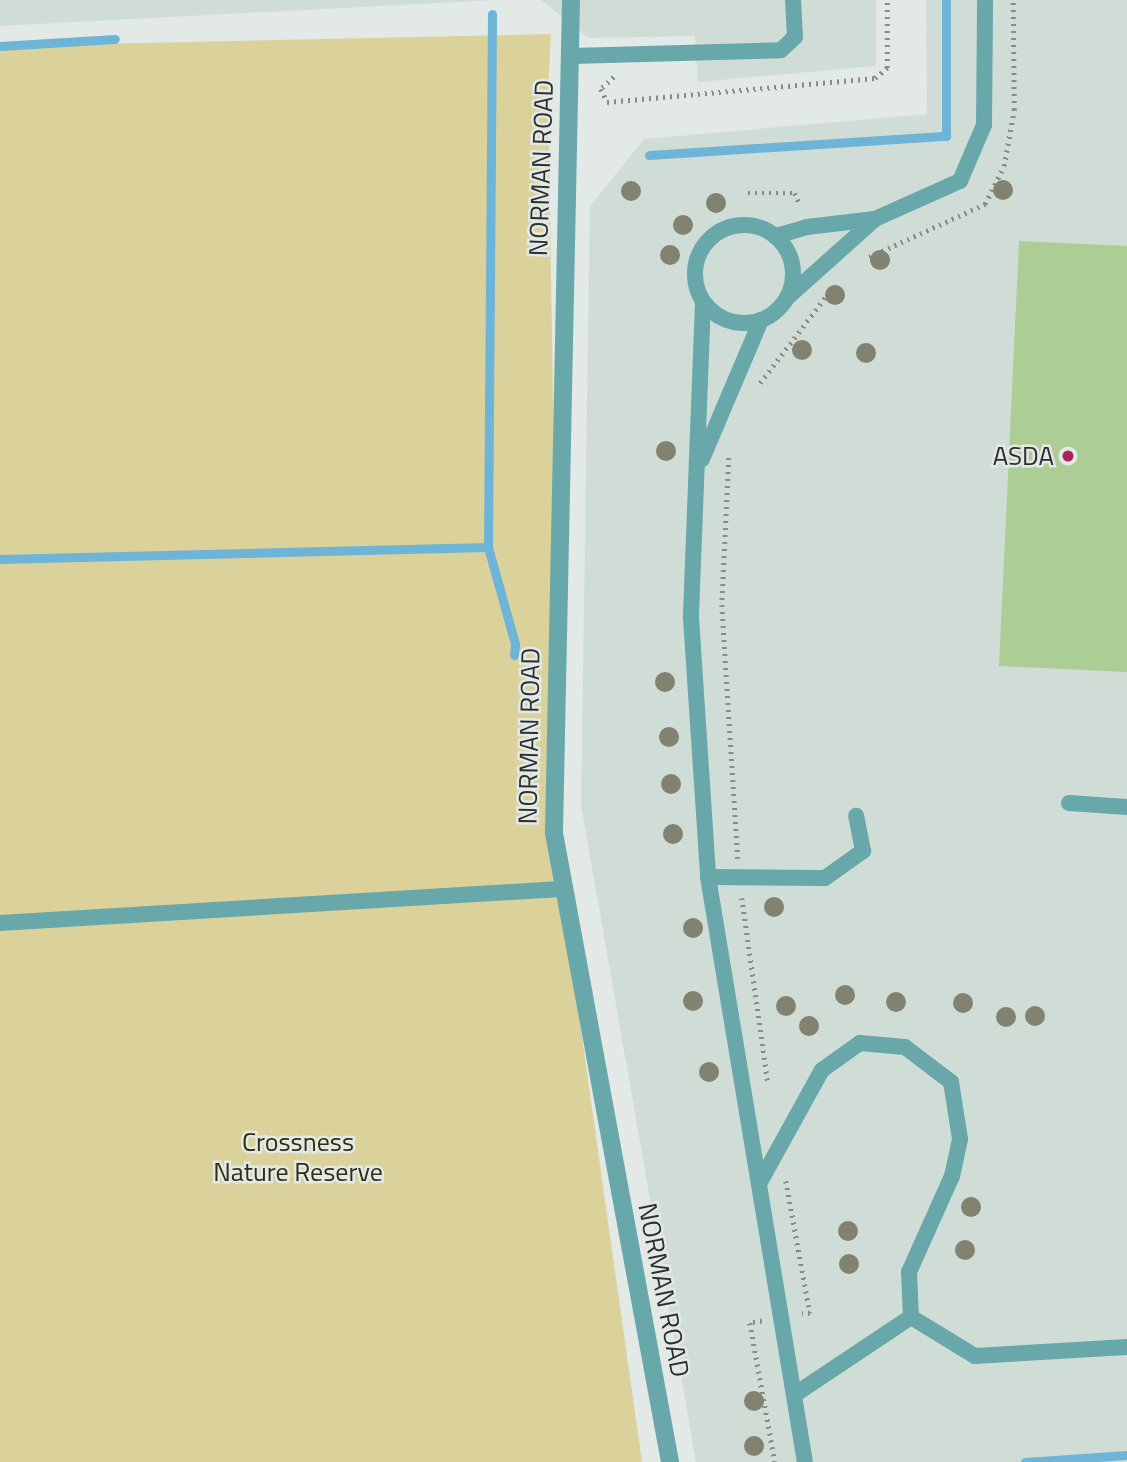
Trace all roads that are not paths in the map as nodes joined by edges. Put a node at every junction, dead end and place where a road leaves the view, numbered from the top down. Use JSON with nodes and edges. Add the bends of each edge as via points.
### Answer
{"nodes":[{"id":1,"x":570,"y":0,"type":"edge"},
{"id":2,"x":793,"y":0,"type":"edge"},
{"id":3,"x":985,"y":0,"type":"edge"},
{"id":4,"x":572,"y":56,"type":"junction"},
{"id":5,"x":875,"y":219,"type":"junction"},
{"id":6,"x":776,"y":236,"type":"junction"},
{"id":7,"x":789,"y":296,"type":"junction"},
{"id":8,"x":703,"y":302,"type":"junction"},
{"id":9,"x":761,"y":320,"type":"junction"},
{"id":10,"x":698,"y":471,"type":"junction"},
{"id":11,"x":1069,"y":803,"type":"dead end"},
{"id":12,"x":1127,"y":807,"type":"edge"},
{"id":13,"x":856,"y":816,"type":"dead end"},
{"id":14,"x":708,"y":877,"type":"junction"},
{"id":15,"x":561,"y":889,"type":"junction"},
{"id":16,"x":0,"y":923,"type":"edge"},
{"id":17,"x":759,"y":1184,"type":"junction"},
{"id":18,"x":911,"y":1317,"type":"junction"},
{"id":19,"x":1127,"y":1347,"type":"edge"},
{"id":20,"x":794,"y":1395,"type":"junction"},
{"id":21,"x":670,"y":1462,"type":"edge"},
{"id":22,"x":805,"y":1462,"type":"edge"}],
"edges":[{"from":1,"to":4,"type":"street","name":"NORMAN ROAD"},
{"from":2,"to":4,"type":"lane","via":[[795,37],[781,50]]},
{"from":3,"to":5,"type":"lane","via":[[984,125],[960,181]]},
{"from":4,"to":15,"type":"street","name":"NORMAN ROAD","via":[[565,116],[554,833]]},
{"from":5,"to":6,"type":"lane","via":[[807,227]]},
{"from":5,"to":7,"type":"lane"},
{"from":6,"to":7,"type":"lane","via":[[790,254],[794,279]]},
{"from":6,"to":8,"type":"lane","via":[[757,225],[734,225],[712,236],[695,267]]},
{"from":7,"to":9,"type":"lane"},
{"from":8,"to":9,"type":"lane","via":[[734,322]]},
{"from":8,"to":10,"type":"lane"},
{"from":9,"to":10,"type":"lane"},
{"from":10,"to":14,"type":"lane","via":[[691,618]]},
{"from":11,"to":12,"type":"lane"},
{"from":13,"to":14,"type":"lane","via":[[863,850],[825,878]]},
{"from":14,"to":17,"type":"lane"},
{"from":15,"to":16,"type":"lane"},
{"from":15,"to":21,"type":"street","name":"NORMAN ROAD"},
{"from":17,"to":18,"type":"lane","via":[[822,1070],[860,1043],[905,1047],[951,1082],[960,1139],[952,1175],[909,1272]]},
{"from":17,"to":20,"type":"lane"},
{"from":18,"to":19,"type":"lane","via":[[975,1356]]},
{"from":18,"to":20,"type":"lane"},
{"from":20,"to":22,"type":"lane"}]}
